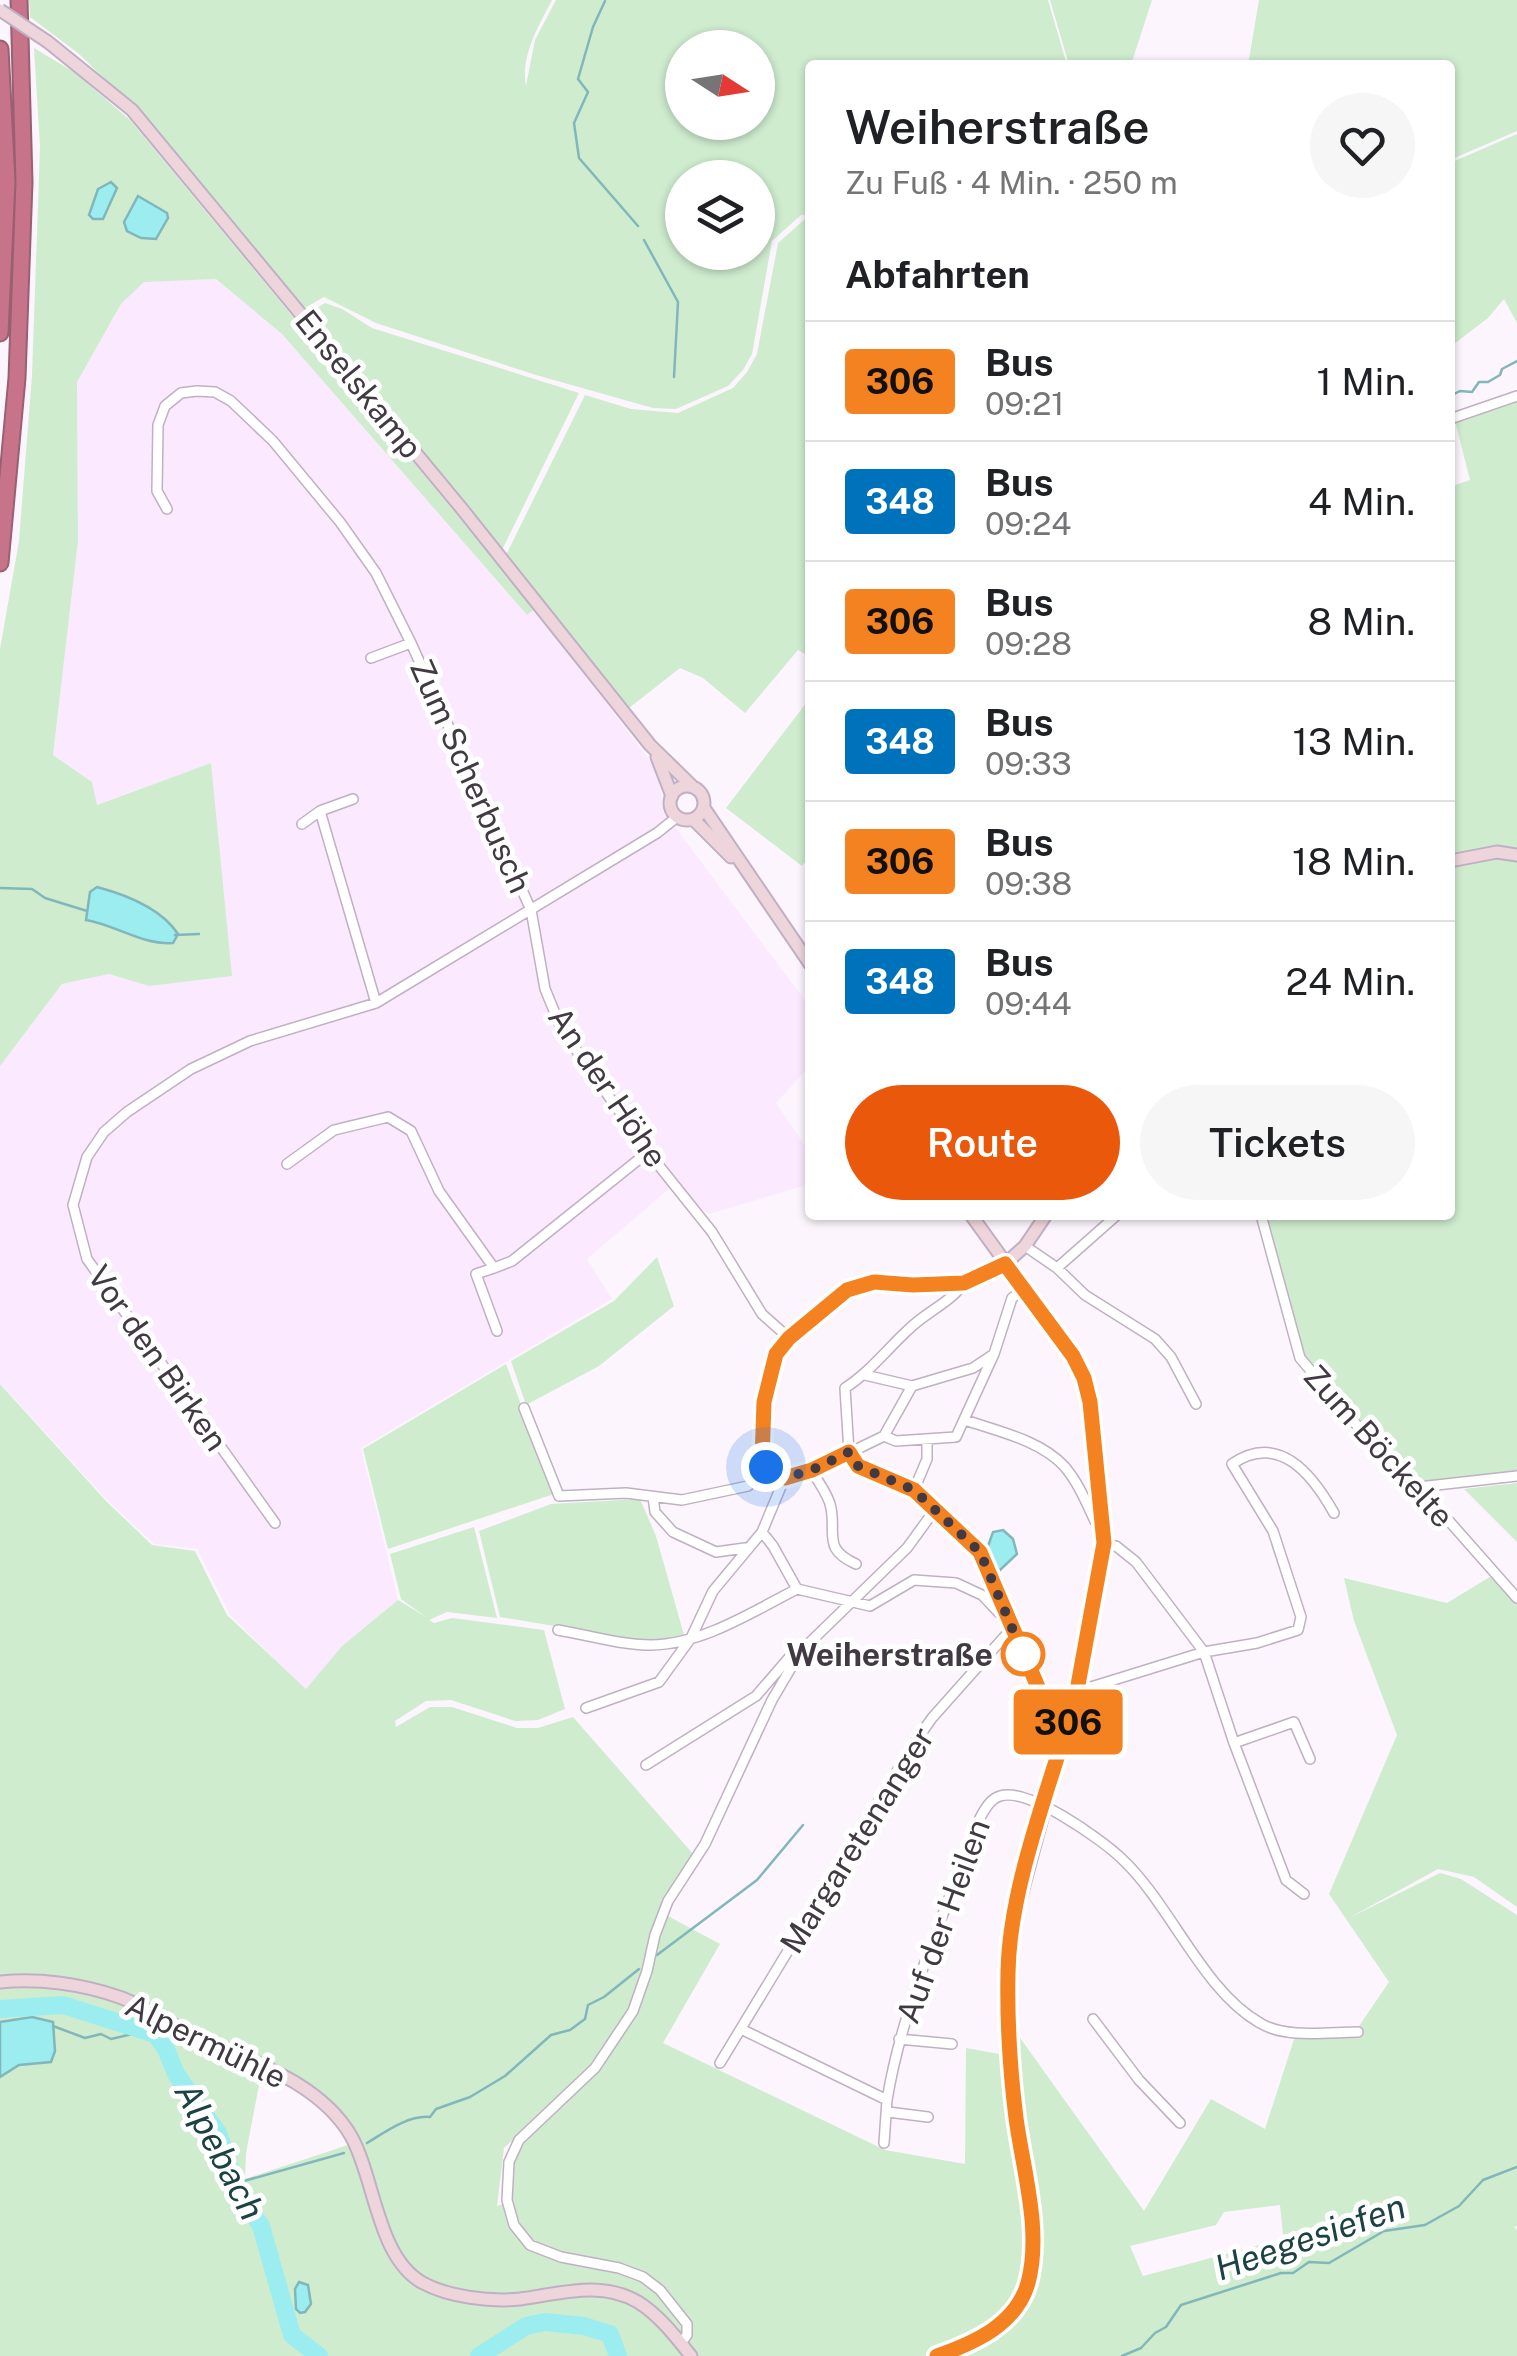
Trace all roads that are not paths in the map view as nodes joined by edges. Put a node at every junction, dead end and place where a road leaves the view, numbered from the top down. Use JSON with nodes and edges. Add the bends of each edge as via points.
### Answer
{"nodes":[{"id":1,"x":19,"y":0,"type":"edge"},
{"id":2,"x":0,"y":10,"type":"edge"},
{"id":3,"x":0,"y":50,"type":"edge"},
{"id":4,"x":0,"y":333,"type":"edge"},
{"id":5,"x":1517,"y":396,"type":"edge"},
{"id":6,"x":1455,"y":417,"type":"edge"},
{"id":7,"x":168,"y":509,"type":"dead end"},
{"id":8,"x":0,"y":563,"type":"edge"},
{"id":9,"x":411,"y":643,"type":"junction"},
{"id":10,"x":370,"y":658,"type":"dead end"},
{"id":11,"x":650,"y":745,"type":"junction"},
{"id":12,"x":692,"y":786,"type":"junction"},
{"id":13,"x":672,"y":796,"type":"junction"},
{"id":14,"x":352,"y":799,"type":"dead end"},
{"id":15,"x":704,"y":808,"type":"junction"},
{"id":16,"x":320,"y":811,"type":"junction"},
{"id":17,"x":676,"y":817,"type":"junction"},
{"id":18,"x":693,"y":820,"type":"junction"},
{"id":19,"x":302,"y":824,"type":"dead end"},
{"id":20,"x":1517,"y":855,"type":"edge"},
{"id":21,"x":1455,"y":859,"type":"edge"},
{"id":22,"x":757,"y":887,"type":"junction"},
{"id":23,"x":531,"y":910,"type":"junction"},
{"id":24,"x":805,"y":957,"type":"edge"},
{"id":25,"x":376,"y":1002,"type":"junction"},
{"id":26,"x":648,"y":1152,"type":"junction"},
{"id":27,"x":287,"y":1164,"type":"dead end"},
{"id":28,"x":974,"y":1220,"type":"edge"},
{"id":29,"x":1043,"y":1220,"type":"edge"},
{"id":30,"x":1111,"y":1220,"type":"edge"},
{"id":31,"x":1262,"y":1220,"type":"edge"},
{"id":32,"x":1025,"y":1246,"type":"junction"},
{"id":33,"x":1005,"y":1264,"type":"junction"},
{"id":34,"x":494,"y":1268,"type":"junction"},
{"id":35,"x":1057,"y":1268,"type":"junction"},
{"id":36,"x":964,"y":1283,"type":"junction"},
{"id":37,"x":1023,"y":1290,"type":"junction"},
{"id":38,"x":498,"y":1331,"type":"dead end"},
{"id":39,"x":789,"y":1338,"type":"junction"},
{"id":40,"x":994,"y":1354,"type":"junction"},
{"id":41,"x":865,"y":1375,"type":"junction"},
{"id":42,"x":912,"y":1386,"type":"junction"},
{"id":43,"x":1196,"y":1404,"type":"dead end"},
{"id":44,"x":524,"y":1408,"type":"dead end"},
{"id":45,"x":964,"y":1420,"type":"junction"},
{"id":46,"x":884,"y":1436,"type":"junction"},
{"id":47,"x":927,"y":1441,"type":"junction"},
{"id":48,"x":849,"y":1452,"type":"junction"},
{"id":49,"x":766,"y":1467,"type":"junction"},
{"id":50,"x":812,"y":1470,"type":"junction"},
{"id":51,"x":1517,"y":1476,"type":"edge"},
{"id":52,"x":785,"y":1478,"type":"junction"},
{"id":53,"x":1419,"y":1488,"type":"junction"},
{"id":54,"x":914,"y":1490,"type":"junction"},
{"id":55,"x":654,"y":1496,"type":"junction"},
{"id":56,"x":934,"y":1511,"type":"junction"},
{"id":57,"x":1334,"y":1513,"type":"dead end"},
{"id":58,"x":275,"y":1523,"type":"dead end"},
{"id":59,"x":1104,"y":1524,"type":"junction"},
{"id":60,"x":762,"y":1532,"type":"junction"},
{"id":61,"x":1104,"y":1543,"type":"junction"},
{"id":62,"x":745,"y":1548,"type":"junction"},
{"id":63,"x":856,"y":1564,"type":"dead end"},
{"id":64,"x":797,"y":1589,"type":"junction"},
{"id":65,"x":1517,"y":1598,"type":"edge"},
{"id":66,"x":854,"y":1602,"type":"junction"},
{"id":67,"x":1008,"y":1614,"type":"junction"},
{"id":68,"x":558,"y":1630,"type":"dead end"},
{"id":69,"x":1014,"y":1632,"type":"junction"},
{"id":70,"x":691,"y":1638,"type":"junction"},
{"id":71,"x":801,"y":1651,"type":"junction"},
{"id":72,"x":1204,"y":1652,"type":"junction"},
{"id":73,"x":1078,"y":1685,"type":"junction"},
{"id":74,"x":586,"y":1708,"type":"dead end"},
{"id":75,"x":1070,"y":1716,"type":"junction"},
{"id":76,"x":1234,"y":1743,"type":"junction"},
{"id":77,"x":1310,"y":1759,"type":"dead end"},
{"id":78,"x":646,"y":1765,"type":"dead end"},
{"id":79,"x":1043,"y":1806,"type":"junction"},
{"id":80,"x":1304,"y":1894,"type":"dead end"},
{"id":81,"x":0,"y":1982,"type":"edge"},
{"id":82,"x":1093,"y":2019,"type":"dead end"},
{"id":83,"x":741,"y":2029,"type":"junction"},
{"id":84,"x":1358,"y":2032,"type":"dead end"},
{"id":85,"x":900,"y":2039,"type":"junction"},
{"id":86,"x":952,"y":2044,"type":"dead end"},
{"id":87,"x":720,"y":2063,"type":"dead end"},
{"id":88,"x":887,"y":2100,"type":"junction"},
{"id":89,"x":888,"y":2112,"type":"junction"},
{"id":90,"x":928,"y":2118,"type":"dead end"},
{"id":91,"x":1180,"y":2123,"type":"dead end"},
{"id":92,"x":884,"y":2143,"type":"dead end"},
{"id":93,"x":682,"y":2344,"type":"junction"},
{"id":94,"x":691,"y":2356,"type":"edge"},
{"id":95,"x":937,"y":2356,"type":"edge"}],
"edges":[{"from":1,"to":8,"type":"highway","via":[[24,182],[17,378]]},
{"from":2,"to":11,"type":"main road","name":"Enselskamp","bridge":true,"via":[[132,110]]},
{"from":3,"to":4,"type":"highway","via":[[7,182]]},
{"from":5,"to":6,"type":"street"},
{"from":7,"to":9,"type":"street","name":"Zum Scherbusch","via":[[157,490],[164,406],[180,393],[215,392],[273,441],[340,522],[376,573]]},
{"from":9,"to":10,"type":"street","name":"Zum Scherbusch"},
{"from":9,"to":23,"type":"street","name":"Zum Scherbusch"},
{"from":11,"to":12,"type":"main road","name":"Enselskamp"},
{"from":11,"to":13,"type":"main road","name":"Enselskamp"},
{"from":12,"to":13,"type":"main road"},
{"from":12,"to":15,"type":"main road","name":"Enselskamp","via":[[703,795]]},
{"from":13,"to":17,"type":"main road","name":"Enselskamp"},
{"from":14,"to":16,"type":"street"},
{"from":15,"to":18,"type":"main road"},
{"from":15,"to":22,"type":"main road","name":"Enselskamp"},
{"from":16,"to":19,"type":"street"},
{"from":16,"to":25,"type":"street"},
{"from":17,"to":18,"type":"main road"},
{"from":17,"to":23,"type":"street"},
{"from":18,"to":22,"type":"main road","name":"Enselskamp"},
{"from":20,"to":21,"type":"main road"},
{"from":22,"to":24,"type":"main road","name":"Enselskamp"},
{"from":23,"to":25,"type":"street","name":"Vor den Birken"},
{"from":23,"to":26,"type":"street","name":"An der Höhe","via":[[545,989],[562,1030]]},
{"from":25,"to":58,"type":"street","name":"Vor den Birken","via":[[250,1041],[191,1069],[104,1132],[87,1157],[72,1205],[88,1259]]},
{"from":26,"to":34,"type":"street","via":[[512,1261]]},
{"from":26,"to":39,"type":"street","name":"An der Höhe","via":[[712,1232],[762,1314]]},
{"from":27,"to":34,"type":"street","via":[[334,1130],[388,1117],[410,1131],[440,1191]]},
{"from":28,"to":33,"type":"main road"},
{"from":29,"to":32,"type":"main road"},
{"from":30,"to":35,"type":"street"},
{"from":31,"to":53,"type":"street","name":"Zum Böckelte","via":[[1300,1358]]},
{"from":32,"to":33,"type":"main road"},
{"from":32,"to":35,"type":"street"},
{"from":33,"to":36,"type":"street"},
{"from":33,"to":37,"type":"main road"},
{"from":34,"to":38,"type":"street","via":[[476,1274]]},
{"from":35,"to":43,"type":"street","via":[[1156,1339]]},
{"from":36,"to":39,"type":"street","via":[[859,1285]]},
{"from":36,"to":41,"type":"street"},
{"from":37,"to":40,"type":"street","via":[[1012,1298]]},
{"from":37,"to":59,"type":"main road","via":[[1084,1378]]},
{"from":39,"to":49,"type":"street","via":[[776,1354],[764,1402]]},
{"from":40,"to":42,"type":"street","via":[[973,1368]]},
{"from":40,"to":45,"type":"street"},
{"from":41,"to":42,"type":"street"},
{"from":41,"to":48,"type":"street","via":[[845,1388]]},
{"from":42,"to":46,"type":"street"},
{"from":44,"to":55,"type":"street","via":[[559,1496]]},
{"from":45,"to":47,"type":"street","via":[[956,1437]]},
{"from":45,"to":59,"type":"street","via":[[1024,1440],[1059,1462],[1095,1521]]},
{"from":46,"to":47,"type":"street"},
{"from":46,"to":48,"type":"street"},
{"from":47,"to":54,"type":"street","via":[[928,1459]]},
{"from":48,"to":50,"type":"street"},
{"from":48,"to":54,"type":"street","via":[[858,1466]]},
{"from":49,"to":52,"type":"street"},
{"from":49,"to":55,"type":"street","via":[[748,1486],[682,1500]]},
{"from":50,"to":52,"type":"street"},
{"from":50,"to":63,"type":"street","via":[[831,1505],[832,1544]]},
{"from":51,"to":53,"type":"street"},
{"from":52,"to":60,"type":"street"},
{"from":53,"to":65,"type":"street","name":"Zum Böckelte"},
{"from":54,"to":56,"type":"street"},
{"from":55,"to":62,"type":"street","via":[[655,1512],[673,1532],[716,1552]]},
{"from":56,"to":66,"type":"street"},
{"from":56,"to":67,"type":"street","via":[[980,1552]]},
{"from":57,"to":72,"type":"street","via":[[1320,1487],[1269,1450],[1232,1464],[1273,1531],[1300,1617],[1298,1630]]},
{"from":59,"to":61,"type":"main road"},
{"from":60,"to":62,"type":"street"},
{"from":60,"to":64,"type":"street"},
{"from":61,"to":72,"type":"street","via":[[1136,1562]]},
{"from":61,"to":73,"type":"main road"},
{"from":62,"to":70,"type":"street","via":[[713,1591]]},
{"from":64,"to":66,"type":"street"},
{"from":64,"to":70,"type":"street"},
{"from":66,"to":67,"type":"street","via":[[870,1606],[914,1580],[956,1583]]},
{"from":66,"to":71,"type":"street"},
{"from":67,"to":69,"type":"street"},
{"from":68,"to":70,"type":"street","via":[[650,1645]]},
{"from":69,"to":75,"type":"street","via":[[1047,1708]]},
{"from":69,"to":83,"type":"street","name":"Margaretenanger","via":[[978,1665],[911,1748]]},
{"from":70,"to":74,"type":"street","via":[[658,1682]]},
{"from":71,"to":78,"type":"street","via":[[756,1696]]},
{"from":71,"to":93,"type":"street","via":[[705,1844],[668,1901],[633,2011],[595,2068],[519,2140],[509,2162],[514,2224],[530,2245],[643,2277],[686,2324]]},
{"from":72,"to":73,"type":"street","via":[[1091,1687]]},
{"from":72,"to":76,"type":"street"},
{"from":73,"to":75,"type":"main road"},
{"from":75,"to":79,"type":"main road"},
{"from":76,"to":77,"type":"street","via":[[1294,1722]]},
{"from":76,"to":80,"type":"street","via":[[1286,1880]]},
{"from":79,"to":84,"type":"street","via":[[1121,1858],[1246,2014],[1279,2031]]},
{"from":79,"to":85,"type":"street","name":"Auf der Heilen","via":[[1010,1795],[986,1806]]},
{"from":79,"to":95,"type":"main road","via":[[1010,1934],[1008,1972],[1031,2269],[1006,2319]]},
{"from":81,"to":93,"type":"main road","name":"Alpermühle","via":[[31,1978],[120,1997],[302,2088],[351,2135],[393,2249],[420,2282],[444,2292],[515,2300],[614,2292],[654,2313]]},
{"from":82,"to":91,"type":"street"},
{"from":83,"to":87,"type":"street","name":"Margaretenanger"},
{"from":83,"to":88,"type":"street"},
{"from":85,"to":86,"type":"street","name":"Auf der Heilen"},
{"from":85,"to":88,"type":"street","name":"Auf der Heilen"},
{"from":88,"to":89,"type":"street","name":"Auf der Heilen"},
{"from":89,"to":90,"type":"street"},
{"from":89,"to":92,"type":"street","name":"Auf der Heilen"},
{"from":93,"to":94,"type":"main road","name":"Alpermühle"}]}
